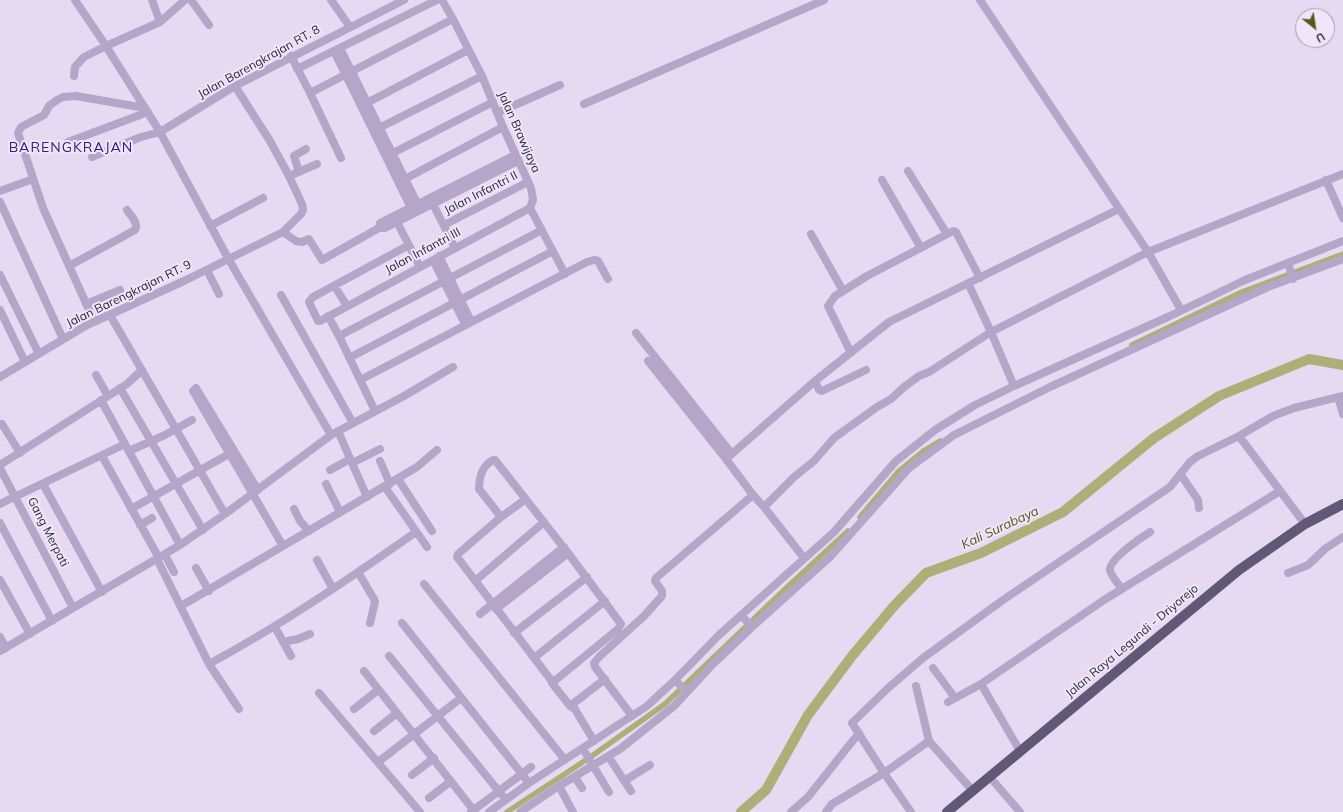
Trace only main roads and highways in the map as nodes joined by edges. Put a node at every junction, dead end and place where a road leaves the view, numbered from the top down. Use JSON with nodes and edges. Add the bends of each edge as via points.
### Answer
{"nodes":[{"id":1,"x":1343,"y":504,"type":"edge"},
{"id":2,"x":947,"y":812,"type":"edge"}],
"edges":[{"from":1,"to":2,"type":"main road","name":"Jalan Raya Legundi - Driyorejo","via":[[1305,524],[1238,570]]}]}
